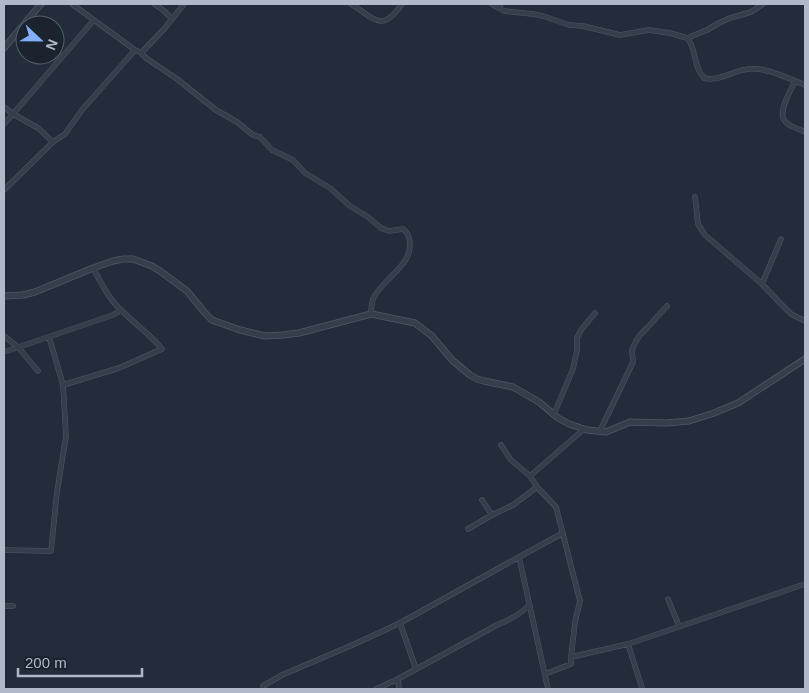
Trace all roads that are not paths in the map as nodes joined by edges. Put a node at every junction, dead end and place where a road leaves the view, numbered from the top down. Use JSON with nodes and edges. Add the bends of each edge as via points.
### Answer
{"nodes":[{"id":1,"x":41,"y":4,"type":"edge"},
{"id":2,"x":72,"y":4,"type":"edge"},
{"id":3,"x":154,"y":4,"type":"edge"},
{"id":4,"x":184,"y":4,"type":"edge"},
{"id":5,"x":351,"y":4,"type":"edge"},
{"id":6,"x":402,"y":4,"type":"edge"},
{"id":7,"x":492,"y":4,"type":"edge"},
{"id":8,"x":763,"y":4,"type":"edge"},
{"id":9,"x":500,"y":6,"type":"edge"},
{"id":10,"x":172,"y":18,"type":"junction"},
{"id":11,"x":93,"y":21,"type":"junction"},
{"id":12,"x":687,"y":38,"type":"junction"},
{"id":13,"x":4,"y":48,"type":"edge"},
{"id":14,"x":138,"y":51,"type":"junction"},
{"id":15,"x":795,"y":81,"type":"junction"},
{"id":16,"x":805,"y":85,"type":"edge"},
{"id":17,"x":4,"y":107,"type":"edge"},
{"id":18,"x":13,"y":114,"type":"junction"},
{"id":19,"x":4,"y":124,"type":"edge"},
{"id":20,"x":805,"y":132,"type":"edge"},
{"id":21,"x":53,"y":142,"type":"junction"},
{"id":22,"x":4,"y":190,"type":"edge"},
{"id":23,"x":695,"y":198,"type":"dead end"},
{"id":24,"x":781,"y":239,"type":"dead end"},
{"id":25,"x":93,"y":268,"type":"junction"},
{"id":26,"x":762,"y":284,"type":"junction"},
{"id":27,"x":4,"y":296,"type":"edge"},
{"id":28,"x":667,"y":306,"type":"dead end"},
{"id":29,"x":121,"y":310,"type":"junction"},
{"id":30,"x":595,"y":313,"type":"dead end"},
{"id":31,"x":371,"y":314,"type":"junction"},
{"id":32,"x":805,"y":321,"type":"edge"},
{"id":33,"x":4,"y":336,"type":"edge"},
{"id":34,"x":50,"y":337,"type":"junction"},
{"id":35,"x":18,"y":347,"type":"junction"},
{"id":36,"x":4,"y":352,"type":"edge"},
{"id":37,"x":805,"y":359,"type":"edge"},
{"id":38,"x":38,"y":371,"type":"dead end"},
{"id":39,"x":63,"y":385,"type":"junction"},
{"id":40,"x":554,"y":414,"type":"junction"},
{"id":41,"x":584,"y":429,"type":"junction"},
{"id":42,"x":600,"y":431,"type":"junction"},
{"id":43,"x":501,"y":445,"type":"dead end"},
{"id":44,"x":530,"y":476,"type":"junction"},
{"id":45,"x":537,"y":487,"type":"junction"},
{"id":46,"x":482,"y":500,"type":"dead end"},
{"id":47,"x":492,"y":515,"type":"junction"},
{"id":48,"x":468,"y":529,"type":"dead end"},
{"id":49,"x":562,"y":533,"type":"junction"},
{"id":50,"x":4,"y":550,"type":"edge"},
{"id":51,"x":519,"y":557,"type":"junction"},
{"id":52,"x":805,"y":584,"type":"edge"},
{"id":53,"x":668,"y":598,"type":"dead end"},
{"id":54,"x":529,"y":605,"type":"junction"},
{"id":55,"x":4,"y":606,"type":"edge"},
{"id":56,"x":13,"y":606,"type":"dead end"},
{"id":57,"x":400,"y":623,"type":"junction"},
{"id":58,"x":679,"y":626,"type":"junction"},
{"id":59,"x":628,"y":644,"type":"junction"},
{"id":60,"x":571,"y":657,"type":"junction"},
{"id":61,"x":416,"y":668,"type":"junction"},
{"id":62,"x":545,"y":674,"type":"junction"},
{"id":63,"x":398,"y":679,"type":"junction"},
{"id":64,"x":263,"y":686,"type":"dead end"},
{"id":65,"x":642,"y":688,"type":"dead end"},
{"id":66,"x":376,"y":689,"type":"edge"},
{"id":67,"x":399,"y":689,"type":"edge"},
{"id":68,"x":548,"y":689,"type":"edge"}],
"edges":[{"from":1,"to":13,"type":"street"},
{"from":2,"to":11,"type":"street"},
{"from":3,"to":10,"type":"street"},
{"from":4,"to":10,"type":"street"},
{"from":5,"to":6,"type":"street","via":[[377,21],[393,16]]},
{"from":7,"to":9,"type":"street"},
{"from":8,"to":12,"type":"street"},
{"from":9,"to":12,"type":"street","via":[[504,11],[543,16],[620,35],[649,30]]},
{"from":10,"to":14,"type":"street","via":[[143,51]]},
{"from":11,"to":14,"type":"street"},
{"from":11,"to":18,"type":"street"},
{"from":12,"to":15,"type":"street","via":[[692,44],[696,67],[704,78],[750,68]]},
{"from":14,"to":21,"type":"street","via":[[82,110],[65,134]]},
{"from":14,"to":31,"type":"street","via":[[216,110],[260,137],[272,150],[293,160],[305,173],[330,188],[381,228],[406,231],[411,246],[409,254],[376,293],[370,307]]},
{"from":15,"to":16,"type":"street"},
{"from":15,"to":20,"type":"street","via":[[782,110],[783,119]]},
{"from":17,"to":18,"type":"street"},
{"from":18,"to":19,"type":"street"},
{"from":18,"to":21,"type":"street","via":[[38,128]]},
{"from":21,"to":22,"type":"street"},
{"from":23,"to":26,"type":"street","via":[[698,224],[705,235]]},
{"from":24,"to":26,"type":"street"},
{"from":25,"to":27,"type":"street","via":[[35,292]]},
{"from":25,"to":29,"type":"street"},
{"from":25,"to":31,"type":"street","via":[[122,259],[152,266],[187,291],[212,320],[265,336],[299,333]]},
{"from":26,"to":32,"type":"street","via":[[791,314]]},
{"from":28,"to":42,"type":"street","via":[[636,341],[632,350],[633,362]]},
{"from":29,"to":34,"type":"street"},
{"from":29,"to":39,"type":"street","via":[[162,349],[119,368]]},
{"from":30,"to":40,"type":"street","via":[[581,330],[573,369]]},
{"from":31,"to":40,"type":"street","via":[[415,323],[470,375],[513,387]]},
{"from":33,"to":35,"type":"street"},
{"from":34,"to":35,"type":"street"},
{"from":34,"to":39,"type":"street"},
{"from":35,"to":36,"type":"street"},
{"from":35,"to":38,"type":"street"},
{"from":37,"to":42,"type":"street","via":[[738,403],[714,413],[690,421],[630,422],[606,432]]},
{"from":39,"to":50,"type":"street","via":[[66,436],[51,551]]},
{"from":40,"to":41,"type":"street"},
{"from":41,"to":42,"type":"street"},
{"from":41,"to":44,"type":"street"},
{"from":43,"to":44,"type":"street","via":[[511,460]]},
{"from":44,"to":45,"type":"street"},
{"from":45,"to":47,"type":"street","via":[[513,505]]},
{"from":45,"to":49,"type":"street","via":[[556,507]]},
{"from":46,"to":47,"type":"street"},
{"from":47,"to":48,"type":"street"},
{"from":49,"to":51,"type":"street"},
{"from":49,"to":60,"type":"street","via":[[580,601]]},
{"from":51,"to":54,"type":"street"},
{"from":51,"to":57,"type":"street"},
{"from":52,"to":58,"type":"street"},
{"from":53,"to":58,"type":"street"},
{"from":54,"to":61,"type":"street","via":[[512,618]]},
{"from":54,"to":62,"type":"street"},
{"from":55,"to":56,"type":"street"},
{"from":57,"to":61,"type":"street"},
{"from":57,"to":64,"type":"street"},
{"from":58,"to":59,"type":"street"},
{"from":59,"to":60,"type":"street"},
{"from":59,"to":65,"type":"street"},
{"from":60,"to":62,"type":"street","via":[[571,664]]},
{"from":61,"to":63,"type":"street"},
{"from":62,"to":68,"type":"street"},
{"from":63,"to":66,"type":"street"},
{"from":63,"to":67,"type":"street"}]}
